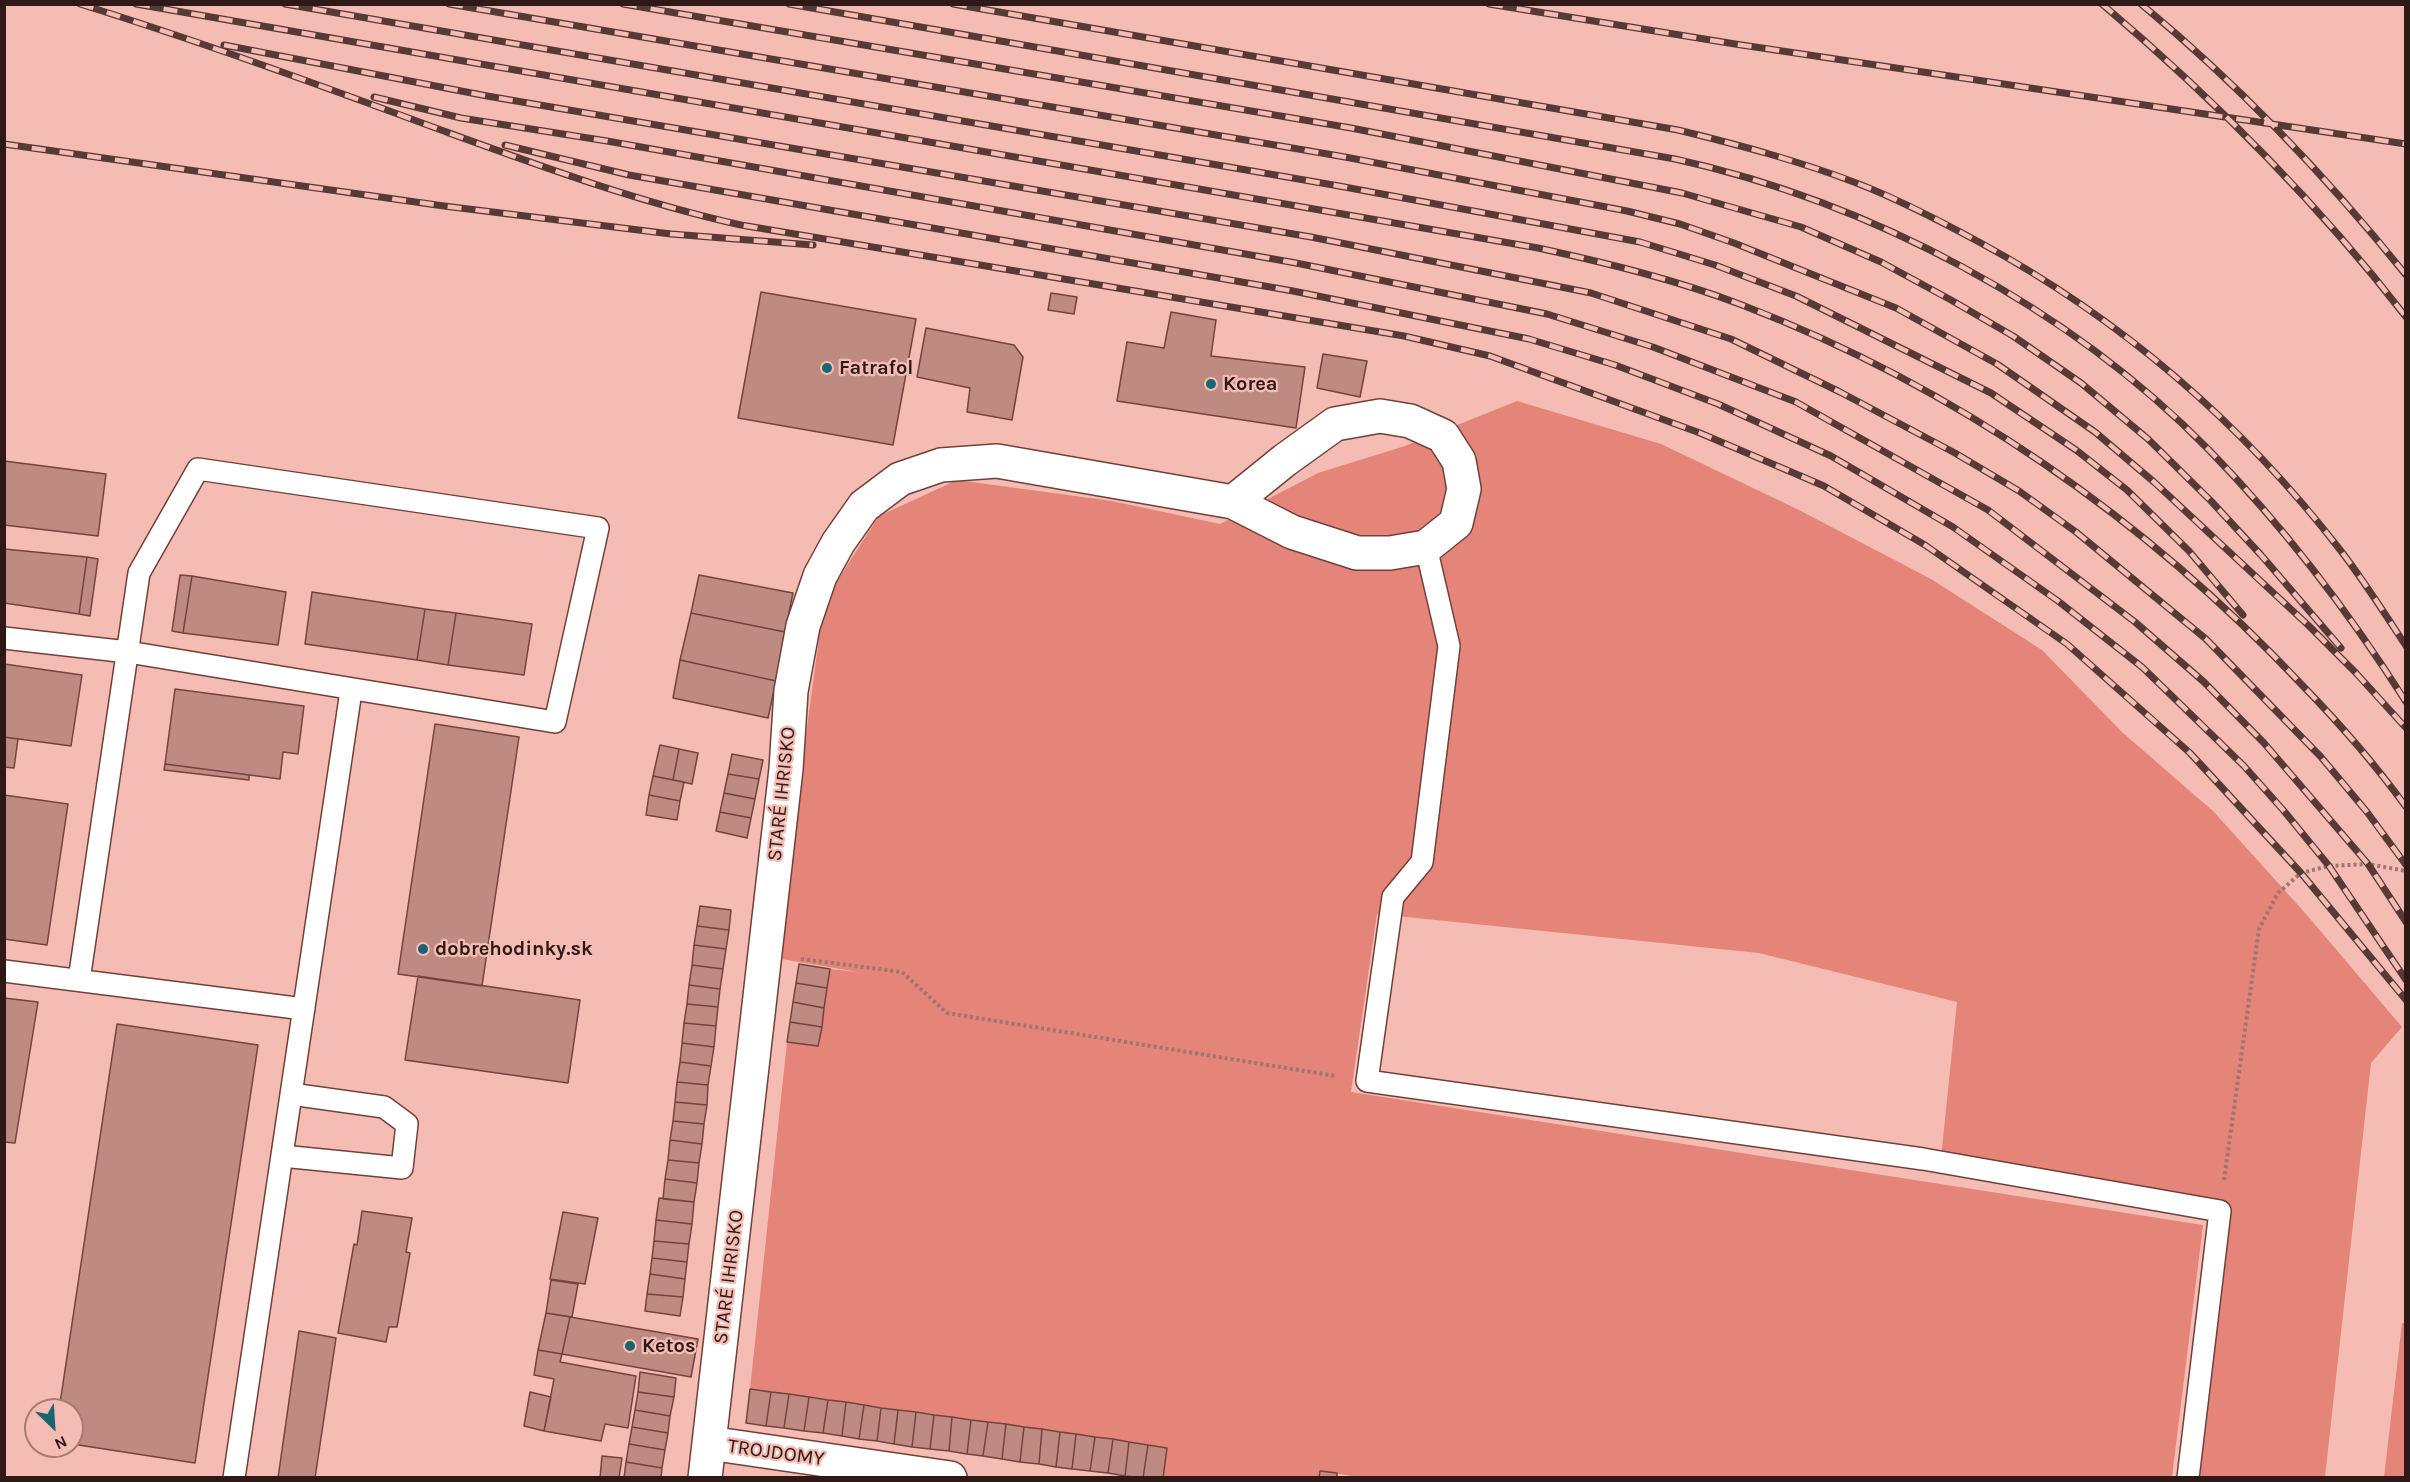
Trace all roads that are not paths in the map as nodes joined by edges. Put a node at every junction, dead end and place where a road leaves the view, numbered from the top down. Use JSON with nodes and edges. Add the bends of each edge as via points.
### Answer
{"nodes":[{"id":1,"x":1233,"y":502,"type":"junction"},
{"id":2,"x":1426,"y":548,"type":"junction"},
{"id":3,"x":4,"y":638,"type":"edge"},
{"id":4,"x":128,"y":652,"type":"junction"},
{"id":5,"x":351,"y":691,"type":"junction"},
{"id":6,"x":4,"y":971,"type":"edge"},
{"id":7,"x":79,"y":980,"type":"junction"},
{"id":8,"x":304,"y":1009,"type":"junction"},
{"id":9,"x":291,"y":1094,"type":"junction"},
{"id":10,"x":282,"y":1156,"type":"junction"},
{"id":11,"x":709,"y":1443,"type":"junction"},
{"id":12,"x":852,"y":1470,"type":"edge"},
{"id":13,"x":234,"y":1478,"type":"edge"},
{"id":14,"x":705,"y":1478,"type":"edge"},
{"id":15,"x":950,"y":1478,"type":"edge"},
{"id":16,"x":2188,"y":1478,"type":"edge"}],
"edges":[{"from":1,"to":2,"type":"street","name":"STARÉ IHRISKO","via":[[1292,532],[1357,553]]},
{"from":1,"to":2,"type":"street","via":[[1335,424],[1380,416],[1410,422],[1443,436],[1459,461],[1464,489],[1456,523]]},
{"from":1,"to":11,"type":"street","name":"STARÉ IHRISKO","via":[[998,461],[941,465],[900,479],[864,506],[838,543],[820,576],[802,626],[791,691],[786,769]]},
{"from":2,"to":16,"type":"lane","via":[[1449,646],[1422,862],[1393,897],[1367,1080],[1923,1159],[2220,1211]]},
{"from":3,"to":4,"type":"lane"},
{"from":4,"to":5,"type":"lane"},
{"from":4,"to":5,"type":"lane","via":[[139,573],[198,469],[598,528],[555,722]]},
{"from":4,"to":7,"type":"lane"},
{"from":5,"to":8,"type":"lane"},
{"from":6,"to":7,"type":"lane"},
{"from":7,"to":8,"type":"lane"},
{"from":8,"to":9,"type":"lane"},
{"from":9,"to":10,"type":"lane"},
{"from":9,"to":10,"type":"lane","via":[[384,1107],[406,1124],[402,1168]]},
{"from":10,"to":13,"type":"lane"},
{"from":11,"to":12,"type":"street","name":"TROJDOMY"},
{"from":11,"to":14,"type":"street","name":"STARÉ IHRISKO"},
{"from":12,"to":15,"type":"street","name":"TROJDOMY"}]}
